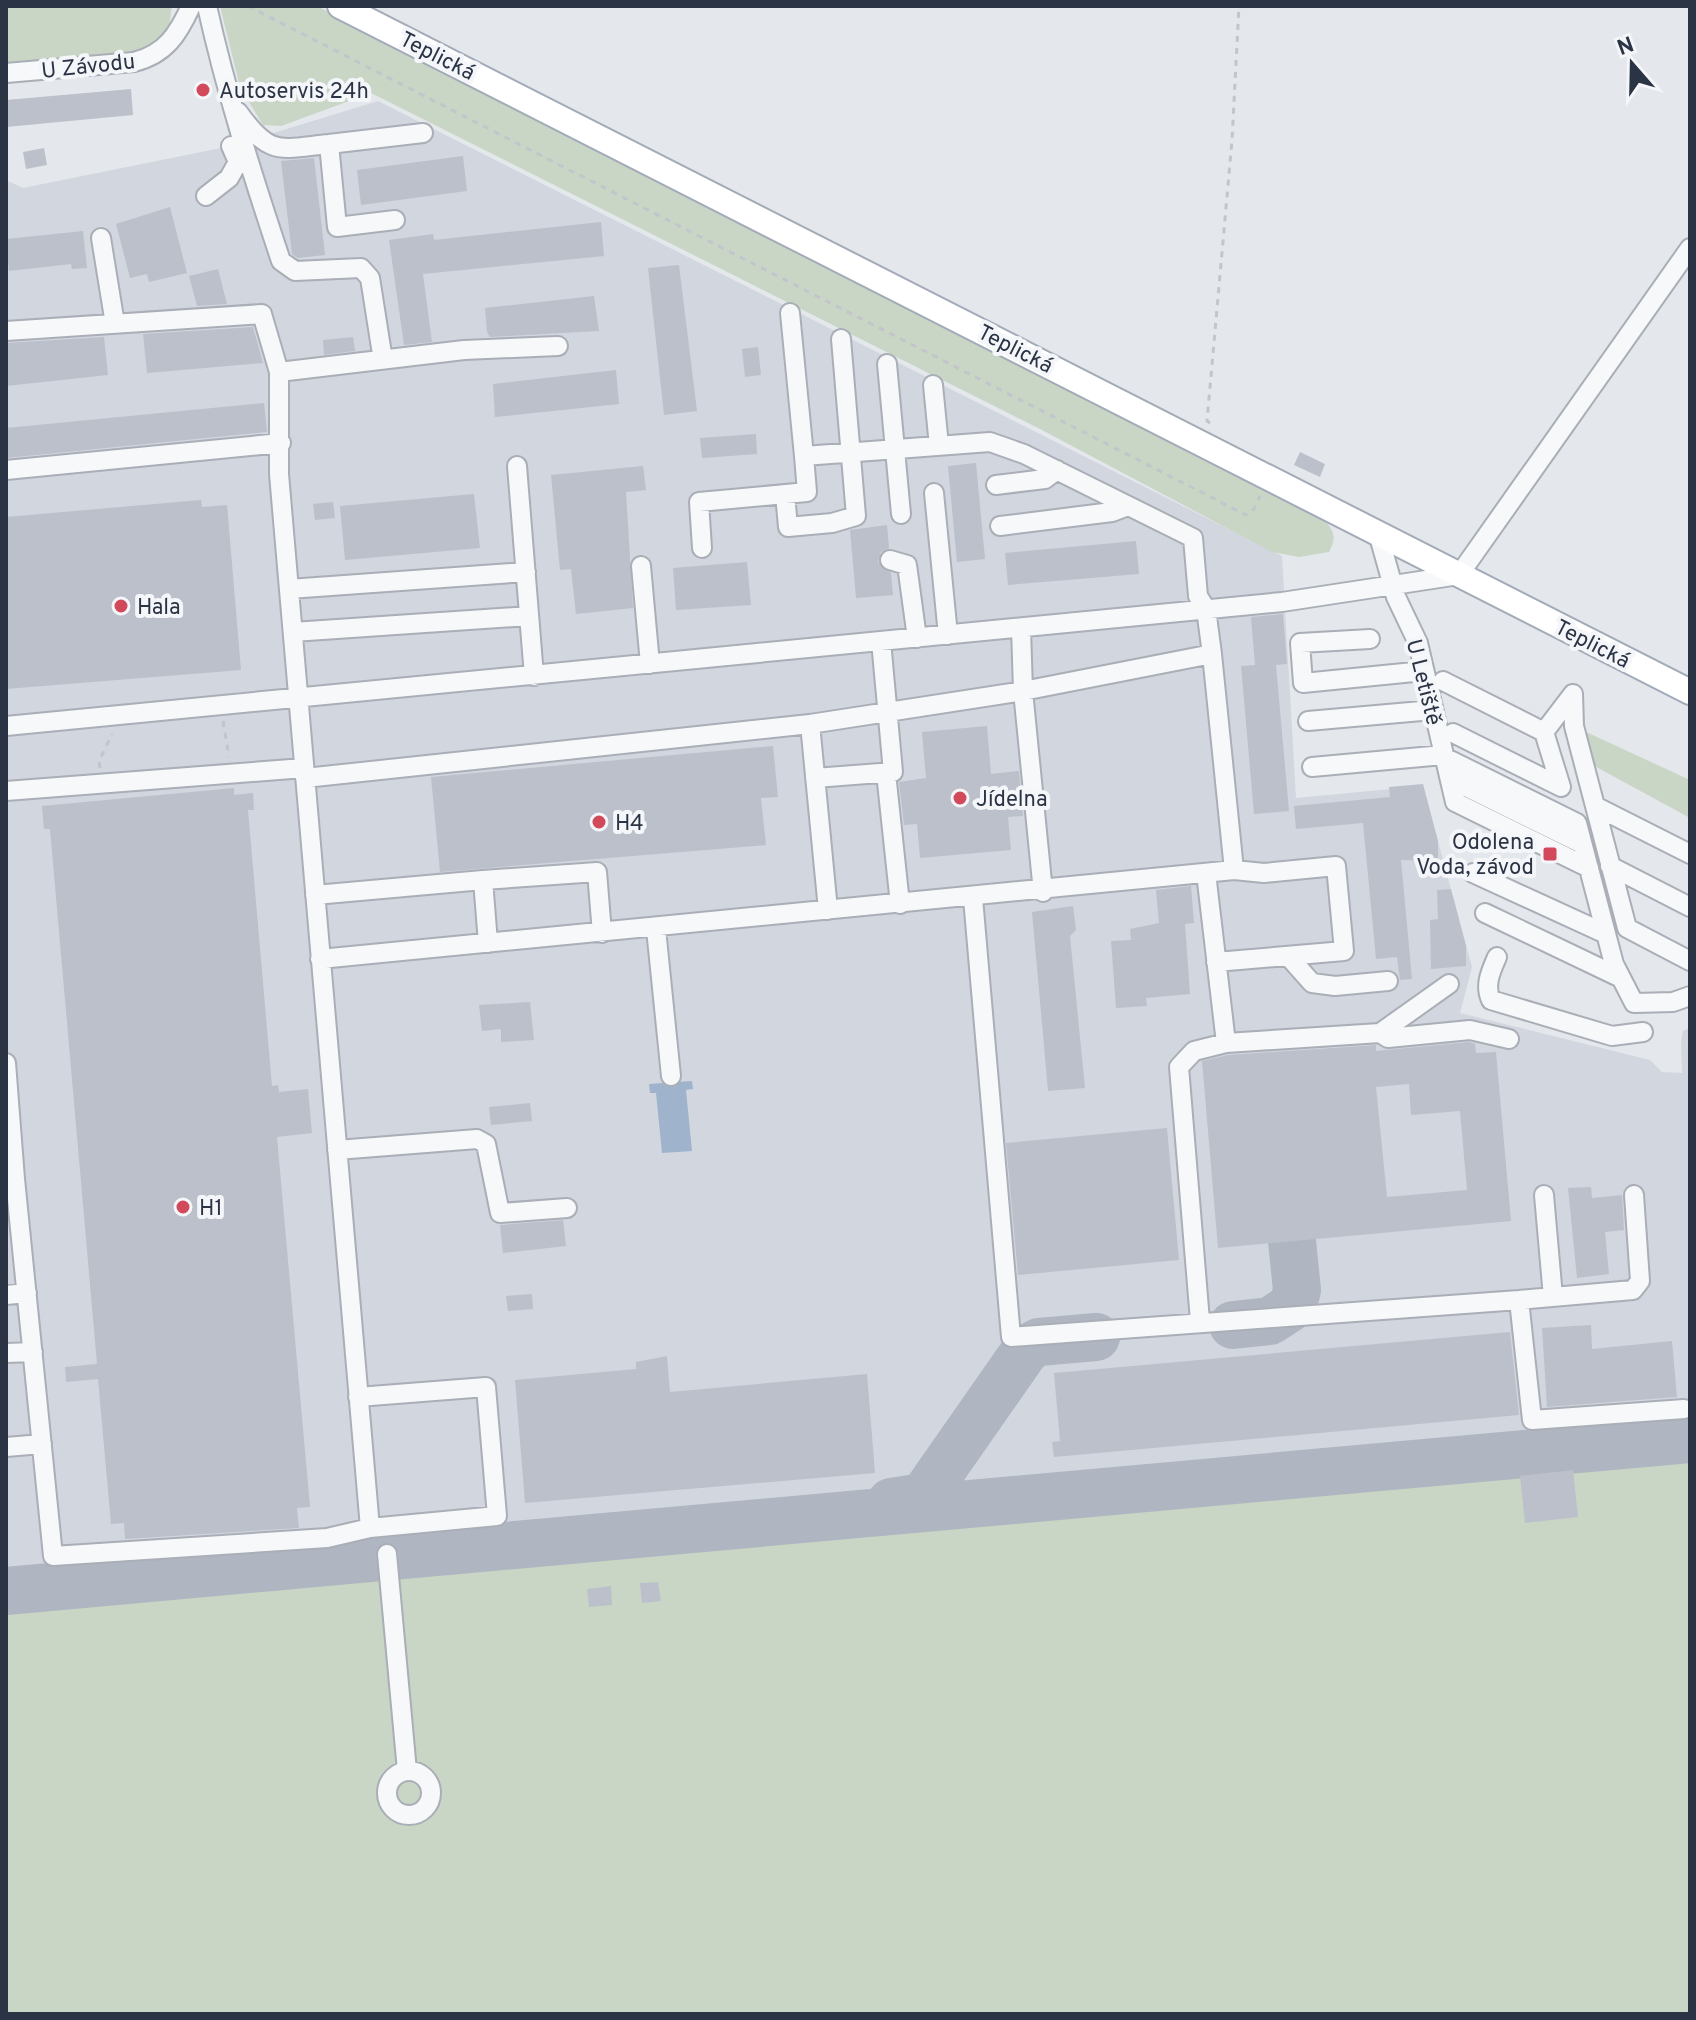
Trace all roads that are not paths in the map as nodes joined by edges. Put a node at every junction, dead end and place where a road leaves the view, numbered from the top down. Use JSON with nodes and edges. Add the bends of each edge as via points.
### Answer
{"nodes":[{"id":1,"x":191,"y":6,"type":"edge"},
{"id":2,"x":207,"y":6,"type":"edge"},
{"id":3,"x":340,"y":6,"type":"edge"},
{"id":4,"x":6,"y":73,"type":"edge"},
{"id":5,"x":236,"y":109,"type":"junction"},
{"id":6,"x":423,"y":133,"type":"dead end"},
{"id":7,"x":329,"y":144,"type":"junction"},
{"id":8,"x":206,"y":196,"type":"dead end"},
{"id":9,"x":395,"y":220,"type":"dead end"},
{"id":10,"x":101,"y":238,"type":"dead end"},
{"id":11,"x":1690,"y":248,"type":"edge"},
{"id":12,"x":790,"y":313,"type":"dead end"},
{"id":13,"x":115,"y":324,"type":"junction"},
{"id":14,"x":6,"y":331,"type":"edge"},
{"id":15,"x":841,"y":339,"type":"dead end"},
{"id":16,"x":558,"y":346,"type":"dead end"},
{"id":17,"x":382,"y":354,"type":"dead end"},
{"id":18,"x":887,"y":364,"type":"dead end"},
{"id":19,"x":279,"y":372,"type":"junction"},
{"id":20,"x":933,"y":385,"type":"dead end"},
{"id":21,"x":281,"y":443,"type":"junction"},
{"id":22,"x":939,"y":446,"type":"junction"},
{"id":23,"x":895,"y":449,"type":"junction"},
{"id":24,"x":851,"y":452,"type":"junction"},
{"id":25,"x":804,"y":456,"type":"junction"},
{"id":26,"x":517,"y":466,"type":"dead end"},
{"id":27,"x":6,"y":470,"type":"edge"},
{"id":28,"x":1057,"y":470,"type":"junction"},
{"id":29,"x":996,"y":485,"type":"dead end"},
{"id":30,"x":934,"y":493,"type":"dead end"},
{"id":31,"x":785,"y":494,"type":"junction"},
{"id":32,"x":1128,"y":506,"type":"junction"},
{"id":33,"x":901,"y":514,"type":"dead end"},
{"id":34,"x":1000,"y":526,"type":"dead end"},
{"id":35,"x":1378,"y":533,"type":"junction"},
{"id":36,"x":702,"y":548,"type":"dead end"},
{"id":37,"x":890,"y":560,"type":"dead end"},
{"id":38,"x":641,"y":566,"type":"dead end"},
{"id":39,"x":526,"y":572,"type":"junction"},
{"id":40,"x":1459,"y":575,"type":"junction"},
{"id":41,"x":1392,"y":584,"type":"junction"},
{"id":42,"x":289,"y":589,"type":"junction"},
{"id":43,"x":1206,"y":609,"type":"junction"},
{"id":44,"x":529,"y":616,"type":"junction"},
{"id":45,"x":1021,"y":628,"type":"junction"},
{"id":46,"x":293,"y":632,"type":"junction"},
{"id":47,"x":948,"y":635,"type":"junction"},
{"id":48,"x":917,"y":638,"type":"junction"},
{"id":49,"x":1370,"y":639,"type":"dead end"},
{"id":50,"x":881,"y":641,"type":"junction"},
{"id":51,"x":1212,"y":654,"type":"junction"},
{"id":52,"x":650,"y":664,"type":"junction"},
{"id":53,"x":1424,"y":671,"type":"junction"},
{"id":54,"x":534,"y":676,"type":"junction"},
{"id":55,"x":1443,"y":681,"type":"dead end"},
{"id":56,"x":1023,"y":691,"type":"junction"},
{"id":57,"x":1690,"y":692,"type":"edge"},
{"id":58,"x":299,"y":699,"type":"junction"},
{"id":59,"x":1433,"y":710,"type":"junction"},
{"id":60,"x":888,"y":712,"type":"junction"},
{"id":61,"x":1308,"y":721,"type":"dead end"},
{"id":62,"x":810,"y":724,"type":"junction"},
{"id":63,"x":6,"y":726,"type":"edge"},
{"id":64,"x":1544,"y":732,"type":"junction"},
{"id":65,"x":1453,"y":733,"type":"dead end"},
{"id":66,"x":1443,"y":756,"type":"junction"},
{"id":67,"x":1312,"y":767,"type":"dead end"},
{"id":68,"x":305,"y":773,"type":"junction"},
{"id":69,"x":886,"y":773,"type":"junction"},
{"id":70,"x":815,"y":778,"type":"junction"},
{"id":71,"x":1450,"y":779,"type":"junction"},
{"id":72,"x":6,"y":791,"type":"edge"},
{"id":73,"x":1595,"y":806,"type":"junction"},
{"id":74,"x":1582,"y":844,"type":"junction"},
{"id":75,"x":1690,"y":854,"type":"edge"},
{"id":76,"x":1610,"y":866,"type":"junction"},
{"id":77,"x":1589,"y":868,"type":"junction"},
{"id":78,"x":1234,"y":870,"type":"junction"},
{"id":79,"x":1206,"y":873,"type":"junction"},
{"id":80,"x":1473,"y":873,"type":"dead end"},
{"id":81,"x":483,"y":880,"type":"junction"},
{"id":82,"x":1043,"y":892,"type":"junction"},
{"id":83,"x":315,"y":895,"type":"junction"},
{"id":84,"x":973,"y":898,"type":"junction"},
{"id":85,"x":900,"y":904,"type":"junction"},
{"id":86,"x":1690,"y":907,"type":"edge"},
{"id":87,"x":828,"y":910,"type":"junction"},
{"id":88,"x":1485,"y":913,"type":"dead end"},
{"id":89,"x":656,"y":929,"type":"junction"},
{"id":90,"x":602,"y":933,"type":"junction"},
{"id":91,"x":1606,"y":934,"type":"junction"},
{"id":92,"x":488,"y":943,"type":"junction"},
{"id":93,"x":1288,"y":956,"type":"junction"},
{"id":94,"x":1497,"y":957,"type":"dead end"},
{"id":95,"x":320,"y":959,"type":"junction"},
{"id":96,"x":1690,"y":961,"type":"edge"},
{"id":97,"x":1216,"y":962,"type":"junction"},
{"id":98,"x":1621,"y":978,"type":"junction"},
{"id":99,"x":1388,"y":981,"type":"dead end"},
{"id":100,"x":1449,"y":984,"type":"dead end"},
{"id":101,"x":1681,"y":999,"type":"edge"},
{"id":102,"x":1690,"y":1013,"type":"edge"},
{"id":103,"x":1643,"y":1032,"type":"dead end"},
{"id":104,"x":1380,"y":1033,"type":"junction"},
{"id":105,"x":1509,"y":1039,"type":"dead end"},
{"id":106,"x":1226,"y":1043,"type":"junction"},
{"id":107,"x":6,"y":1063,"type":"edge"},
{"id":108,"x":671,"y":1076,"type":"dead end"},
{"id":109,"x":337,"y":1150,"type":"junction"},
{"id":110,"x":11,"y":1179,"type":"edge"},
{"id":111,"x":1544,"y":1195,"type":"dead end"},
{"id":112,"x":1634,"y":1195,"type":"dead end"},
{"id":113,"x":567,"y":1208,"type":"dead end"},
{"id":114,"x":27,"y":1293,"type":"junction"},
{"id":115,"x":6,"y":1295,"type":"edge"},
{"id":116,"x":1553,"y":1297,"type":"junction"},
{"id":117,"x":1519,"y":1300,"type":"junction"},
{"id":118,"x":1200,"y":1321,"type":"junction"},
{"id":119,"x":33,"y":1352,"type":"junction"},
{"id":120,"x":6,"y":1353,"type":"edge"},
{"id":121,"x":358,"y":1397,"type":"junction"},
{"id":122,"x":1684,"y":1409,"type":"dead end"},
{"id":123,"x":42,"y":1444,"type":"junction"},
{"id":124,"x":6,"y":1447,"type":"edge"},
{"id":125,"x":370,"y":1528,"type":"junction"},
{"id":126,"x":387,"y":1554,"type":"dead end"},
{"id":127,"x":407,"y":1771,"type":"dead end"}],
"edges":[{"from":1,"to":4,"type":"street","name":"U Závodu","via":[[179,32],[152,58]]},
{"from":2,"to":5,"type":"street"},
{"from":3,"to":35,"type":"main road","name":"Teplická"},
{"from":5,"to":7,"type":"street","via":[[257,138],[278,149]]},
{"from":5,"to":8,"type":"street","via":[[231,146],[238,162],[229,178]]},
{"from":5,"to":17,"type":"street","via":[[241,143],[281,261],[295,271],[361,268],[370,278]]},
{"from":6,"to":7,"type":"street"},
{"from":7,"to":9,"type":"street","via":[[337,227]]},
{"from":10,"to":13,"type":"street"},
{"from":11,"to":40,"type":"street"},
{"from":12,"to":25,"type":"street"},
{"from":13,"to":14,"type":"street"},
{"from":13,"to":19,"type":"street","via":[[262,314]]},
{"from":15,"to":24,"type":"street"},
{"from":16,"to":19,"type":"street","via":[[464,350]]},
{"from":18,"to":23,"type":"street"},
{"from":19,"to":21,"type":"street"},
{"from":20,"to":22,"type":"street"},
{"from":21,"to":27,"type":"street"},
{"from":21,"to":42,"type":"street"},
{"from":22,"to":23,"type":"street"},
{"from":22,"to":28,"type":"street","via":[[990,442]]},
{"from":23,"to":24,"type":"street"},
{"from":23,"to":33,"type":"street"},
{"from":24,"to":25,"type":"street"},
{"from":24,"to":31,"type":"street","via":[[856,516],[788,527]]},
{"from":25,"to":31,"type":"street","via":[[807,492]]},
{"from":26,"to":39,"type":"street"},
{"from":28,"to":29,"type":"street","via":[[1045,479]]},
{"from":28,"to":32,"type":"street"},
{"from":30,"to":47,"type":"street"},
{"from":31,"to":36,"type":"street","via":[[699,502]]},
{"from":32,"to":34,"type":"street"},
{"from":32,"to":43,"type":"street","via":[[1193,538],[1198,596]]},
{"from":35,"to":40,"type":"main road","name":"Teplická"},
{"from":35,"to":41,"type":"street","name":"U Letiště"},
{"from":37,"to":48,"type":"street","via":[[907,565]]},
{"from":38,"to":52,"type":"street"},
{"from":39,"to":42,"type":"street"},
{"from":39,"to":44,"type":"street"},
{"from":40,"to":41,"type":"street"},
{"from":40,"to":57,"type":"main road","name":"Teplická"},
{"from":41,"to":43,"type":"street"},
{"from":41,"to":53,"type":"street","name":"U Letiště","via":[[1418,643]]},
{"from":42,"to":46,"type":"street"},
{"from":43,"to":45,"type":"street"},
{"from":43,"to":51,"type":"street"},
{"from":44,"to":46,"type":"street"},
{"from":44,"to":54,"type":"street"},
{"from":45,"to":47,"type":"street"},
{"from":45,"to":56,"type":"street"},
{"from":46,"to":58,"type":"street"},
{"from":47,"to":48,"type":"street"},
{"from":48,"to":50,"type":"street"},
{"from":49,"to":53,"type":"street","via":[[1300,643],[1303,683]]},
{"from":50,"to":52,"type":"street"},
{"from":50,"to":60,"type":"street"},
{"from":51,"to":56,"type":"street"},
{"from":51,"to":78,"type":"street"},
{"from":52,"to":54,"type":"street"},
{"from":53,"to":59,"type":"street","name":"U Letiště"},
{"from":54,"to":58,"type":"street"},
{"from":55,"to":64,"type":"street"},
{"from":56,"to":60,"type":"street"},
{"from":56,"to":82,"type":"street"},
{"from":58,"to":63,"type":"street"},
{"from":58,"to":68,"type":"street"},
{"from":59,"to":61,"type":"street"},
{"from":59,"to":66,"type":"street","name":"U Letiště"},
{"from":60,"to":62,"type":"street"},
{"from":60,"to":69,"type":"street","via":[[893,772]]},
{"from":62,"to":68,"type":"street"},
{"from":62,"to":70,"type":"street"},
{"from":64,"to":65,"type":"street","via":[[1561,787]]},
{"from":64,"to":73,"type":"street","via":[[1573,694],[1574,726]]},
{"from":66,"to":67,"type":"street"},
{"from":66,"to":71,"type":"street","name":"U Letiště"},
{"from":66,"to":74,"type":"street","via":[[1577,823]]},
{"from":68,"to":72,"type":"street","via":[[236,773]]},
{"from":68,"to":83,"type":"street"},
{"from":69,"to":70,"type":"street"},
{"from":69,"to":85,"type":"street"},
{"from":70,"to":87,"type":"street"},
{"from":71,"to":74,"type":"street"},
{"from":71,"to":77,"type":"street","name":"U Letiště","via":[[1455,802]]},
{"from":73,"to":75,"type":"street"},
{"from":73,"to":76,"type":"street"},
{"from":74,"to":77,"type":"street"},
{"from":76,"to":86,"type":"street"},
{"from":76,"to":96,"type":"street","via":[[1627,928]]},
{"from":77,"to":91,"type":"street"},
{"from":78,"to":79,"type":"street"},
{"from":78,"to":93,"type":"street","via":[[1264,873],[1336,866],[1344,951]]},
{"from":79,"to":82,"type":"street"},
{"from":79,"to":97,"type":"street"},
{"from":80,"to":91,"type":"street"},
{"from":81,"to":83,"type":"street"},
{"from":81,"to":90,"type":"street","via":[[597,872]]},
{"from":81,"to":92,"type":"street"},
{"from":82,"to":84,"type":"street"},
{"from":83,"to":95,"type":"street"},
{"from":84,"to":85,"type":"street"},
{"from":84,"to":118,"type":"street","via":[[1011,1337]]},
{"from":85,"to":87,"type":"street"},
{"from":87,"to":89,"type":"street"},
{"from":88,"to":98,"type":"street"},
{"from":89,"to":90,"type":"street"},
{"from":89,"to":108,"type":"street"},
{"from":90,"to":92,"type":"street"},
{"from":91,"to":98,"type":"street"},
{"from":92,"to":95,"type":"street"},
{"from":93,"to":97,"type":"street"},
{"from":93,"to":99,"type":"street","via":[[1312,983]]},
{"from":94,"to":103,"type":"street","via":[[1489,976],[1491,1000],[1612,1036]]},
{"from":95,"to":109,"type":"street"},
{"from":97,"to":106,"type":"street"},
{"from":98,"to":101,"type":"street","via":[[1634,1003]]},
{"from":100,"to":104,"type":"street"},
{"from":101,"to":102,"type":"street"},
{"from":104,"to":105,"type":"street","via":[[1388,1038],[1470,1030]]},
{"from":104,"to":106,"type":"street"},
{"from":106,"to":118,"type":"street","via":[[1194,1051],[1179,1067]]},
{"from":107,"to":110,"type":"street"},
{"from":109,"to":113,"type":"street","via":[[477,1139],[486,1144],[500,1213]]},
{"from":109,"to":121,"type":"street"},
{"from":110,"to":114,"type":"street"},
{"from":111,"to":116,"type":"street"},
{"from":112,"to":116,"type":"street","via":[[1640,1281],[1633,1290]]},
{"from":114,"to":115,"type":"street"},
{"from":114,"to":119,"type":"street"},
{"from":116,"to":117,"type":"street"},
{"from":117,"to":118,"type":"street"},
{"from":117,"to":122,"type":"street","via":[[1532,1420]]},
{"from":119,"to":120,"type":"street"},
{"from":119,"to":123,"type":"street"},
{"from":121,"to":125,"type":"street"},
{"from":121,"to":125,"type":"street","via":[[486,1387],[497,1516]]},
{"from":123,"to":124,"type":"street"},
{"from":123,"to":125,"type":"street","via":[[53,1556],[327,1538]]},
{"from":126,"to":127,"type":"street"}]}
